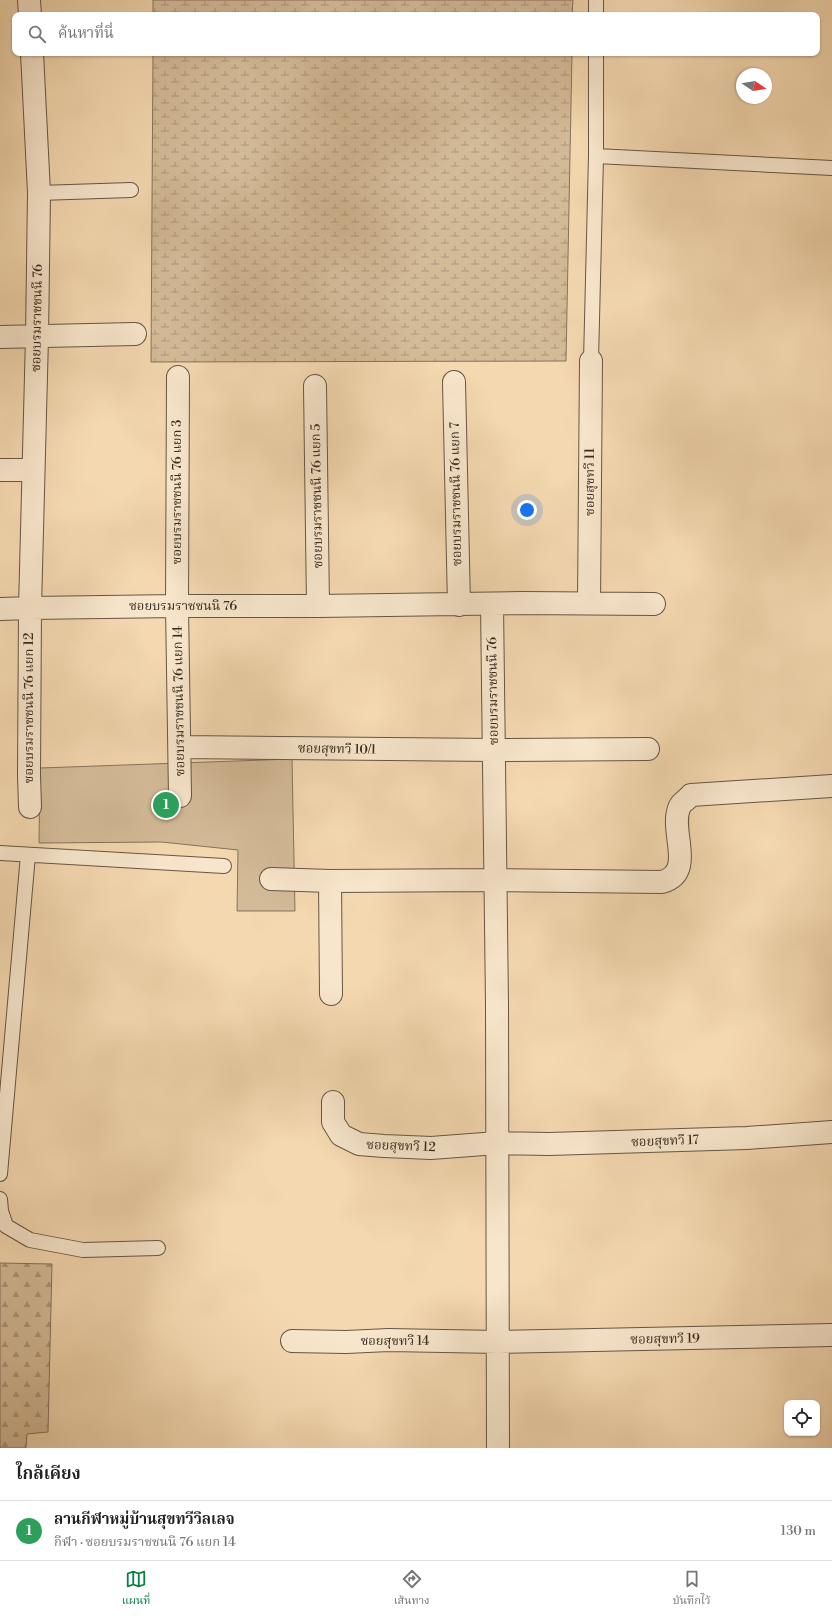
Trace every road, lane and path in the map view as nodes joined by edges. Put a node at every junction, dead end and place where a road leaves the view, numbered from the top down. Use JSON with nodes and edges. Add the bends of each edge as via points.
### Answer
{"nodes":[{"id":1,"x":29,"y":0,"type":"edge"},
{"id":2,"x":596,"y":0,"type":"edge"},
{"id":3,"x":30,"y":12,"type":"edge"},
{"id":4,"x":596,"y":12,"type":"edge"},
{"id":5,"x":32,"y":56,"type":"edge"},
{"id":6,"x":596,"y":56,"type":"edge"},
{"id":7,"x":596,"y":156,"type":"junction"},
{"id":8,"x":832,"y":168,"type":"edge"},
{"id":9,"x":131,"y":190,"type":"dead end"},
{"id":10,"x":39,"y":193,"type":"junction"},
{"id":11,"x":135,"y":334,"type":"dead end"},
{"id":12,"x":0,"y":337,"type":"edge"},
{"id":13,"x":37,"y":337,"type":"junction"},
{"id":14,"x":591,"y":361,"type":"joint"},
{"id":15,"x":178,"y":378,"type":"dead end"},
{"id":16,"x":454,"y":382,"type":"dead end"},
{"id":17,"x":315,"y":386,"type":"dead end"},
{"id":18,"x":0,"y":470,"type":"edge"},
{"id":19,"x":33,"y":470,"type":"junction"},
{"id":20,"x":589,"y":603,"type":"junction"},
{"id":21,"x":492,"y":604,"type":"junction"},
{"id":22,"x":654,"y":604,"type":"dead end"},
{"id":23,"x":459,"y":605,"type":"junction"},
{"id":24,"x":177,"y":606,"type":"junction"},
{"id":25,"x":318,"y":606,"type":"junction"},
{"id":26,"x":30,"y":608,"type":"junction"},
{"id":27,"x":0,"y":609,"type":"edge"},
{"id":28,"x":180,"y":747,"type":"junction"},
{"id":29,"x":648,"y":749,"type":"dead end"},
{"id":30,"x":494,"y":750,"type":"junction"},
{"id":31,"x":832,"y":786,"type":"edge"},
{"id":32,"x":180,"y":796,"type":"dead end"},
{"id":33,"x":30,"y":807,"type":"dead end"},
{"id":34,"x":0,"y":853,"type":"edge"},
{"id":35,"x":28,"y":855,"type":"junction"},
{"id":36,"x":224,"y":866,"type":"dead end"},
{"id":37,"x":271,"y":879,"type":"dead end"},
{"id":38,"x":496,"y":880,"type":"junction"},
{"id":39,"x":330,"y":881,"type":"junction"},
{"id":40,"x":331,"y":994,"type":"dead end"},
{"id":41,"x":333,"y":1102,"type":"dead end"},
{"id":42,"x":832,"y":1132,"type":"edge"},
{"id":43,"x":498,"y":1143,"type":"junction"},
{"id":44,"x":0,"y":1174,"type":"edge"},
{"id":45,"x":0,"y":1199,"type":"edge"},
{"id":46,"x":158,"y":1248,"type":"dead end"},
{"id":47,"x":832,"y":1335,"type":"edge"},
{"id":48,"x":292,"y":1341,"type":"dead end"},
{"id":49,"x":498,"y":1342,"type":"junction"},
{"id":50,"x":498,"y":1448,"type":"edge"}],
"edges":[{"from":1,"to":3,"type":"street"},
{"from":2,"to":4,"type":"lane"},
{"from":5,"to":10,"type":"street","name":"ซอยบรมราชชนนี 76"},
{"from":6,"to":7,"type":"lane"},
{"from":7,"to":8,"type":"lane"},
{"from":7,"to":14,"type":"lane"},
{"from":9,"to":10,"type":"lane"},
{"from":10,"to":13,"type":"street","name":"ซอยบรมราชชนนี 76"},
{"from":11,"to":13,"type":"street"},
{"from":12,"to":13,"type":"street"},
{"from":13,"to":19,"type":"street","name":"ซอยบรมราชชนนี 76"},
{"from":14,"to":20,"type":"street","name":"ซอยสุขทวี 11"},
{"from":15,"to":24,"type":"street","name":"ซอยบรมราชชนนี 76 แยก 3"},
{"from":16,"to":23,"type":"street","name":"ซอยบรมราชชนนี 76 แยก 7"},
{"from":17,"to":25,"type":"street","name":"ซอยบรมราชชนนี 76 แยก 5"},
{"from":18,"to":19,"type":"street"},
{"from":19,"to":26,"type":"street","name":"ซอยบรมราชชนนี 76"},
{"from":20,"to":21,"type":"street"},
{"from":20,"to":22,"type":"street"},
{"from":21,"to":23,"type":"street","name":"ซอยบรมราชชนนี 76"},
{"from":21,"to":30,"type":"street","name":"ซอยบรมราชชนนี 76"},
{"from":23,"to":25,"type":"street","name":"ซอยบรมราชชนนี 76"},
{"from":24,"to":25,"type":"street","name":"ซอยบรมราชชนนี 76"},
{"from":24,"to":26,"type":"street","name":"ซอยบรมราชชนนี 76"},
{"from":24,"to":28,"type":"street","name":"ซอยบรมราชชนนี 76 แยก 14"},
{"from":26,"to":27,"type":"street"},
{"from":26,"to":33,"type":"street","name":"ซอยบรมราชชนนี 76 แยก 12"},
{"from":28,"to":30,"type":"street","name":"ซอยสุขทวี 10/1"},
{"from":28,"to":32,"type":"street","name":"ซอยบรมราชชนนี 76 แยก 14"},
{"from":29,"to":30,"type":"street","name":"ซอยสุขทวี 10/1"},
{"from":30,"to":38,"type":"street","name":"ซอยบรมราชชนนี 76"},
{"from":31,"to":38,"type":"street","via":[[691,796],[681,804],[676,816],[680,862],[677,874],[670,880]]},
{"from":34,"to":35,"type":"lane"},
{"from":35,"to":36,"type":"lane"},
{"from":35,"to":44,"type":"lane"},
{"from":37,"to":39,"type":"street"},
{"from":38,"to":39,"type":"street"},
{"from":38,"to":43,"type":"street","name":"ซอยบรมราชชนนี 76"},
{"from":39,"to":40,"type":"street"},
{"from":41,"to":43,"type":"street","name":"ซอยสุขทวี 12","via":[[333,1122],[342,1135],[359,1144],[431,1148]]},
{"from":42,"to":43,"type":"street","name":"ซอยสุขทวี 17","via":[[732,1139]]},
{"from":43,"to":49,"type":"street","name":"ซอยบรมราชชนนี 76"},
{"from":45,"to":46,"type":"lane","via":[[6,1226],[30,1240],[83,1250]]},
{"from":47,"to":49,"type":"street","name":"ซอยสุขทวี 19"},
{"from":48,"to":49,"type":"street","name":"ซอยสุขทวี 14"},
{"from":49,"to":50,"type":"street","name":"ซอยบรมราชชนนี 76"}]}
